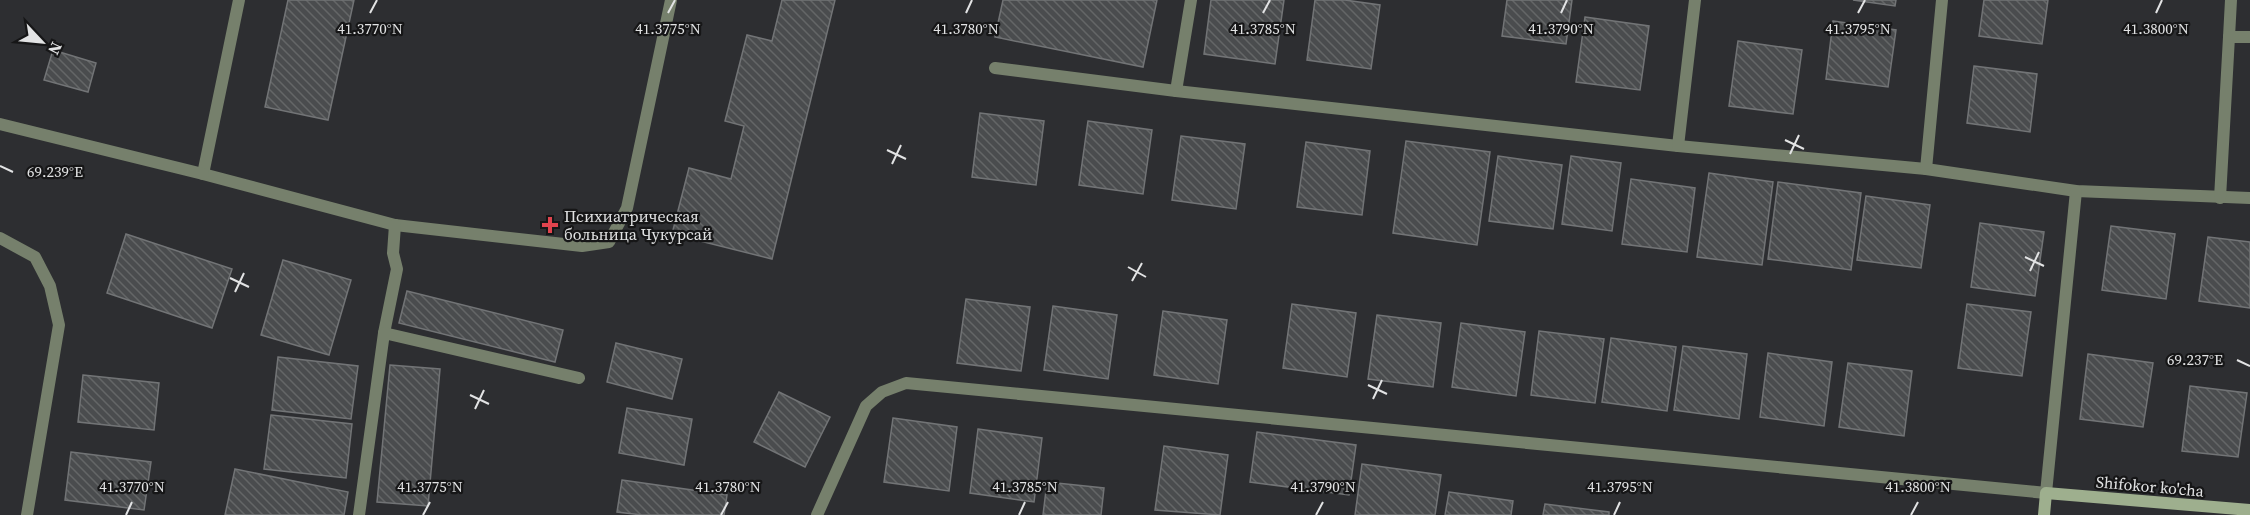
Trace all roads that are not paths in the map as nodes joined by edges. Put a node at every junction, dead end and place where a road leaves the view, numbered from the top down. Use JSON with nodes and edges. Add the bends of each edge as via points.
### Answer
{"nodes":[{"id":1,"x":239,"y":0,"type":"edge"},
{"id":2,"x":671,"y":0,"type":"edge"},
{"id":3,"x":1191,"y":0,"type":"edge"},
{"id":4,"x":1695,"y":0,"type":"edge"},
{"id":5,"x":1942,"y":0,"type":"edge"},
{"id":6,"x":2230,"y":0,"type":"edge"},
{"id":7,"x":2229,"y":37,"type":"junction"},
{"id":8,"x":2250,"y":37,"type":"edge"},
{"id":9,"x":995,"y":68,"type":"dead end"},
{"id":10,"x":1176,"y":91,"type":"junction"},
{"id":11,"x":0,"y":124,"type":"edge"},
{"id":12,"x":1678,"y":146,"type":"junction"},
{"id":13,"x":1926,"y":169,"type":"junction"},
{"id":14,"x":203,"y":174,"type":"junction"},
{"id":15,"x":2076,"y":191,"type":"junction"},
{"id":16,"x":2220,"y":198,"type":"junction"},
{"id":17,"x":2250,"y":198,"type":"edge"},
{"id":18,"x":395,"y":225,"type":"junction"},
{"id":19,"x":0,"y":238,"type":"edge"},
{"id":20,"x":384,"y":333,"type":"junction"},
{"id":21,"x":579,"y":378,"type":"dead end"},
{"id":22,"x":2046,"y":494,"type":"junction"},
{"id":23,"x":2250,"y":510,"type":"edge"},
{"id":24,"x":27,"y":515,"type":"edge"},
{"id":25,"x":359,"y":515,"type":"edge"},
{"id":26,"x":817,"y":515,"type":"edge"},
{"id":27,"x":2044,"y":515,"type":"edge"}],
"edges":[{"from":1,"to":14,"type":"street"},
{"from":2,"to":18,"type":"street","via":[[627,208],[609,242],[582,246]]},
{"from":3,"to":10,"type":"street"},
{"from":4,"to":12,"type":"street"},
{"from":5,"to":13,"type":"street"},
{"from":6,"to":7,"type":"street"},
{"from":7,"to":8,"type":"street"},
{"from":7,"to":16,"type":"street"},
{"from":9,"to":10,"type":"street"},
{"from":10,"to":12,"type":"street"},
{"from":11,"to":14,"type":"street"},
{"from":12,"to":13,"type":"street"},
{"from":13,"to":15,"type":"street"},
{"from":14,"to":18,"type":"street"},
{"from":15,"to":16,"type":"street"},
{"from":15,"to":22,"type":"street"},
{"from":16,"to":17,"type":"street"},
{"from":18,"to":20,"type":"street","via":[[393,253],[397,269]]},
{"from":19,"to":24,"type":"street","via":[[35,257],[51,286],[59,325]]},
{"from":20,"to":21,"type":"street"},
{"from":20,"to":25,"type":"street"},
{"from":22,"to":23,"type":"street","name":"Shifokor ko'cha"},
{"from":22,"to":26,"type":"street","via":[[906,383],[882,392],[866,406]]},
{"from":22,"to":27,"type":"street"}]}
